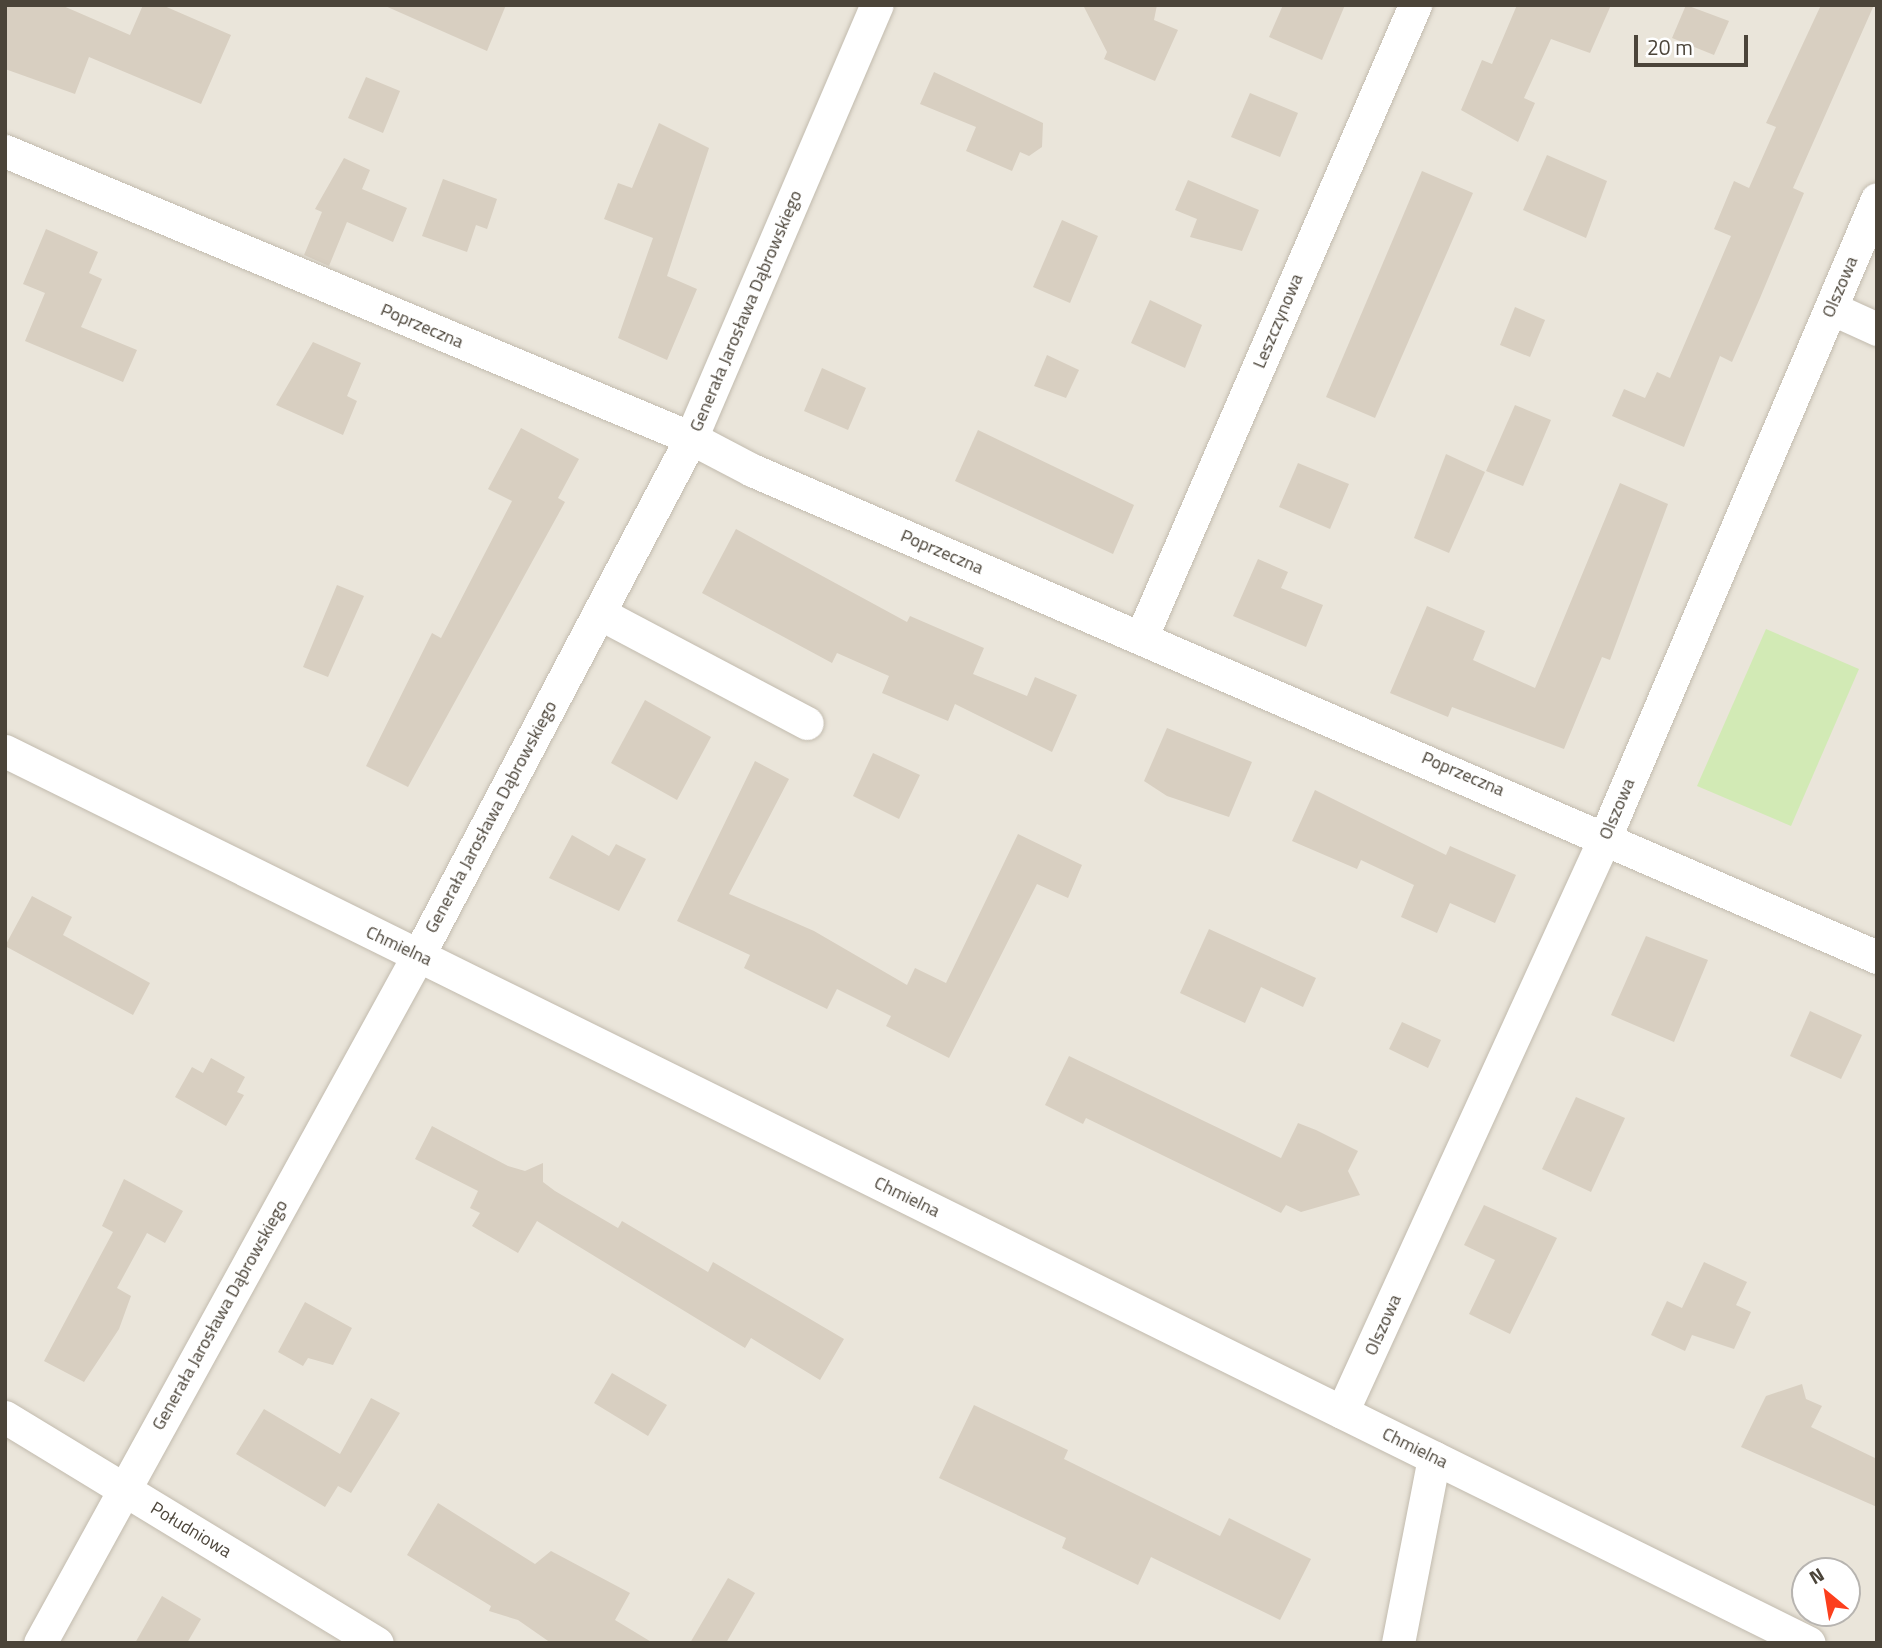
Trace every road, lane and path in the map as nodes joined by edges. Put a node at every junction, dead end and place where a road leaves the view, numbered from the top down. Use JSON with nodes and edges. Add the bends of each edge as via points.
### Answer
{"nodes":[{"id":1,"x":877,"y":5,"type":"edge"},
{"id":2,"x":1415,"y":5,"type":"edge"},
{"id":3,"x":5,"y":151,"type":"edge"},
{"id":4,"x":1877,"y":199,"type":"edge"},
{"id":5,"x":1831,"y":308,"type":"junction"},
{"id":6,"x":1877,"y":329,"type":"edge"},
{"id":7,"x":691,"y":438,"type":"junction"},
{"id":8,"x":599,"y":612,"type":"junction"},
{"id":9,"x":1141,"y":638,"type":"junction"},
{"id":10,"x":807,"y":723,"type":"dead end"},
{"id":11,"x":5,"y":751,"type":"edge"},
{"id":12,"x":1606,"y":835,"type":"junction"},
{"id":13,"x":419,"y":954,"type":"junction"},
{"id":14,"x":1877,"y":957,"type":"edge"},
{"id":15,"x":1342,"y":1412,"type":"junction"},
{"id":16,"x":5,"y":1418,"type":"edge"},
{"id":17,"x":1434,"y":1457,"type":"junction"},
{"id":18,"x":124,"y":1490,"type":"junction"},
{"id":19,"x":40,"y":1643,"type":"edge"},
{"id":20,"x":377,"y":1643,"type":"edge"},
{"id":21,"x":1398,"y":1643,"type":"edge"},
{"id":22,"x":1809,"y":1643,"type":"edge"}],
"edges":[{"from":1,"to":7,"type":"street","name":"Generała Jarosława Dąbrowskiego"},
{"from":2,"to":9,"type":"street","name":"Leszczynowa"},
{"from":3,"to":7,"type":"street","name":"Poprzeczna"},
{"from":4,"to":5,"type":"street","name":"Olszowa"},
{"from":5,"to":6,"type":"street"},
{"from":5,"to":12,"type":"street","name":"Olszowa"},
{"from":7,"to":8,"type":"street","name":"Generała Jarosława Dąbrowskiego"},
{"from":7,"to":9,"type":"street","name":"Poprzeczna","via":[[752,470]]},
{"from":8,"to":10,"type":"street"},
{"from":8,"to":13,"type":"street","name":"Generała Jarosława Dąbrowskiego"},
{"from":9,"to":12,"type":"street","name":"Poprzeczna"},
{"from":11,"to":13,"type":"street","name":"Chmielna"},
{"from":12,"to":14,"type":"street","name":"Poprzeczna"},
{"from":12,"to":15,"type":"street","name":"Olszowa"},
{"from":13,"to":15,"type":"street","name":"Chmielna"},
{"from":13,"to":18,"type":"street","name":"Generała Jarosława Dąbrowskiego"},
{"from":15,"to":17,"type":"street","name":"Chmielna"},
{"from":16,"to":18,"type":"street","name":"Południowa"},
{"from":17,"to":21,"type":"street"},
{"from":17,"to":22,"type":"street","name":"Chmielna"},
{"from":18,"to":19,"type":"street","name":"Generała Jarosława Dąbrowskiego"},
{"from":18,"to":20,"type":"street","name":"Południowa"}]}
